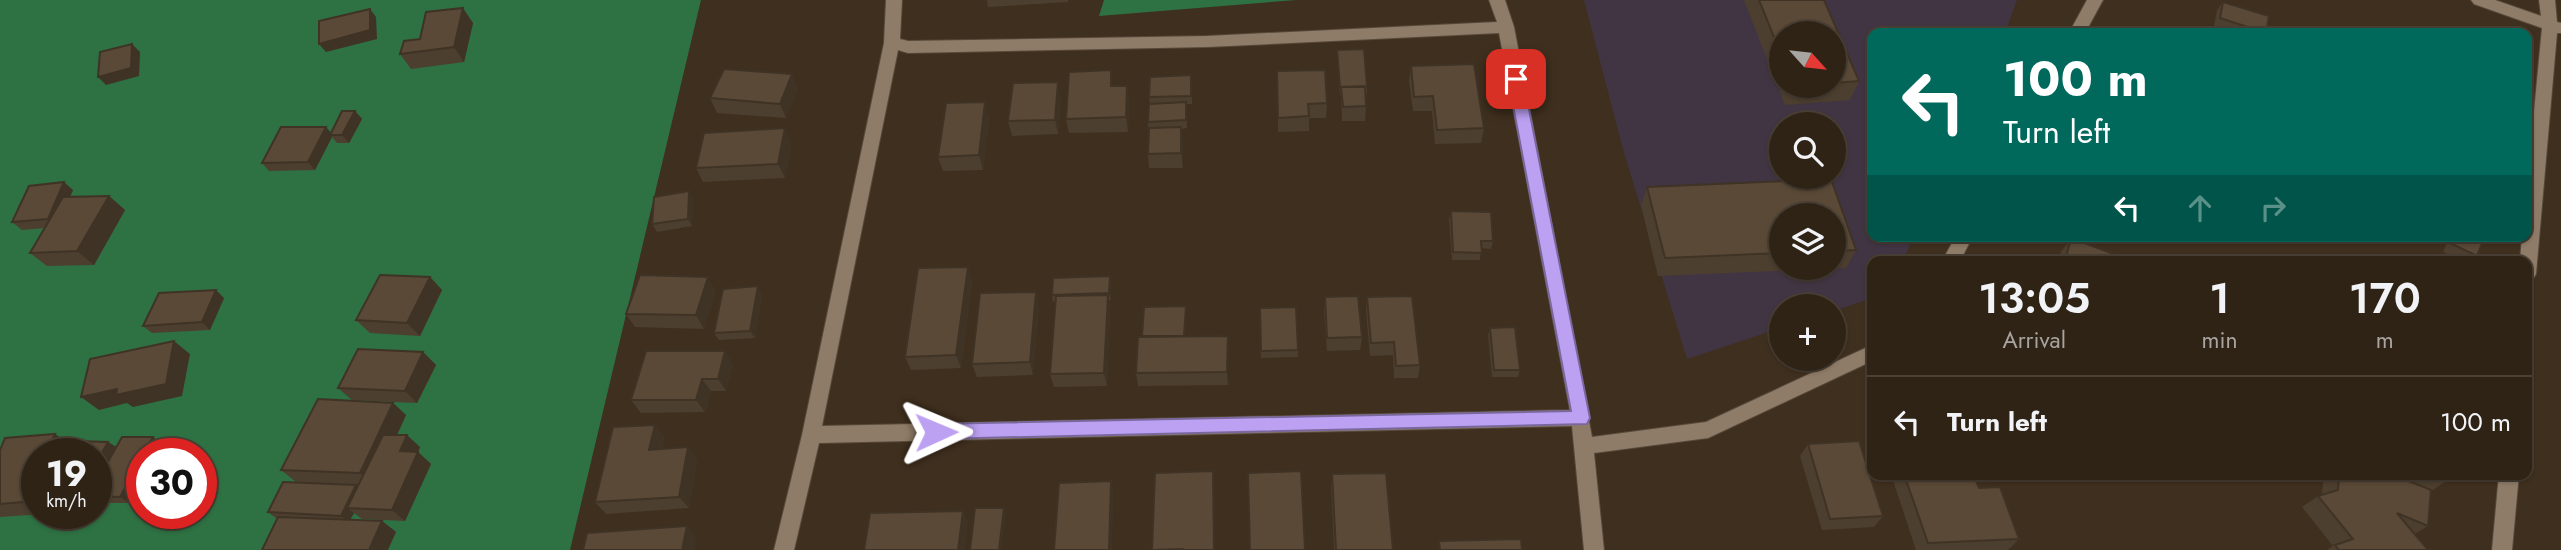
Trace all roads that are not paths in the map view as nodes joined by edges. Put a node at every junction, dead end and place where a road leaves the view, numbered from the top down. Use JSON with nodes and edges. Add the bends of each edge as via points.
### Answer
{"nodes":[{"id":1,"x":894,"y":0,"type":"edge"},
{"id":2,"x":1497,"y":0,"type":"edge"},
{"id":3,"x":2095,"y":0,"type":"edge"},
{"id":4,"x":2479,"y":0,"type":"edge"},
{"id":5,"x":2547,"y":0,"type":"edge"},
{"id":6,"x":1506,"y":27,"type":"junction"},
{"id":7,"x":2555,"y":27,"type":"edge"},
{"id":8,"x":2080,"y":28,"type":"edge"},
{"id":9,"x":892,"y":43,"type":"junction"},
{"id":10,"x":2532,"y":230,"type":"edge"},
{"id":11,"x":1867,"y":355,"type":"edge"},
{"id":12,"x":1581,"y":418,"type":"junction"},
{"id":13,"x":811,"y":435,"type":"junction"},
{"id":14,"x":1585,"y":446,"type":"junction"},
{"id":15,"x":2508,"y":480,"type":"edge"},
{"id":16,"x":784,"y":550,"type":"edge"},
{"id":17,"x":1594,"y":550,"type":"edge"},
{"id":18,"x":2502,"y":550,"type":"edge"}],
"edges":[{"from":1,"to":9,"type":"street"},
{"from":2,"to":6,"type":"street"},
{"from":3,"to":8,"type":"street"},
{"from":4,"to":7,"type":"street"},
{"from":5,"to":7,"type":"street"},
{"from":6,"to":9,"type":"street","via":[[1380,36],[1058,46],[908,47]]},
{"from":6,"to":12,"type":"street"},
{"from":7,"to":10,"type":"street"},
{"from":9,"to":13,"type":"street"},
{"from":11,"to":14,"type":"street","via":[[1708,430]]},
{"from":12,"to":13,"type":"street"},
{"from":12,"to":14,"type":"street"},
{"from":13,"to":16,"type":"street"},
{"from":14,"to":17,"type":"street"},
{"from":15,"to":18,"type":"street"}]}
